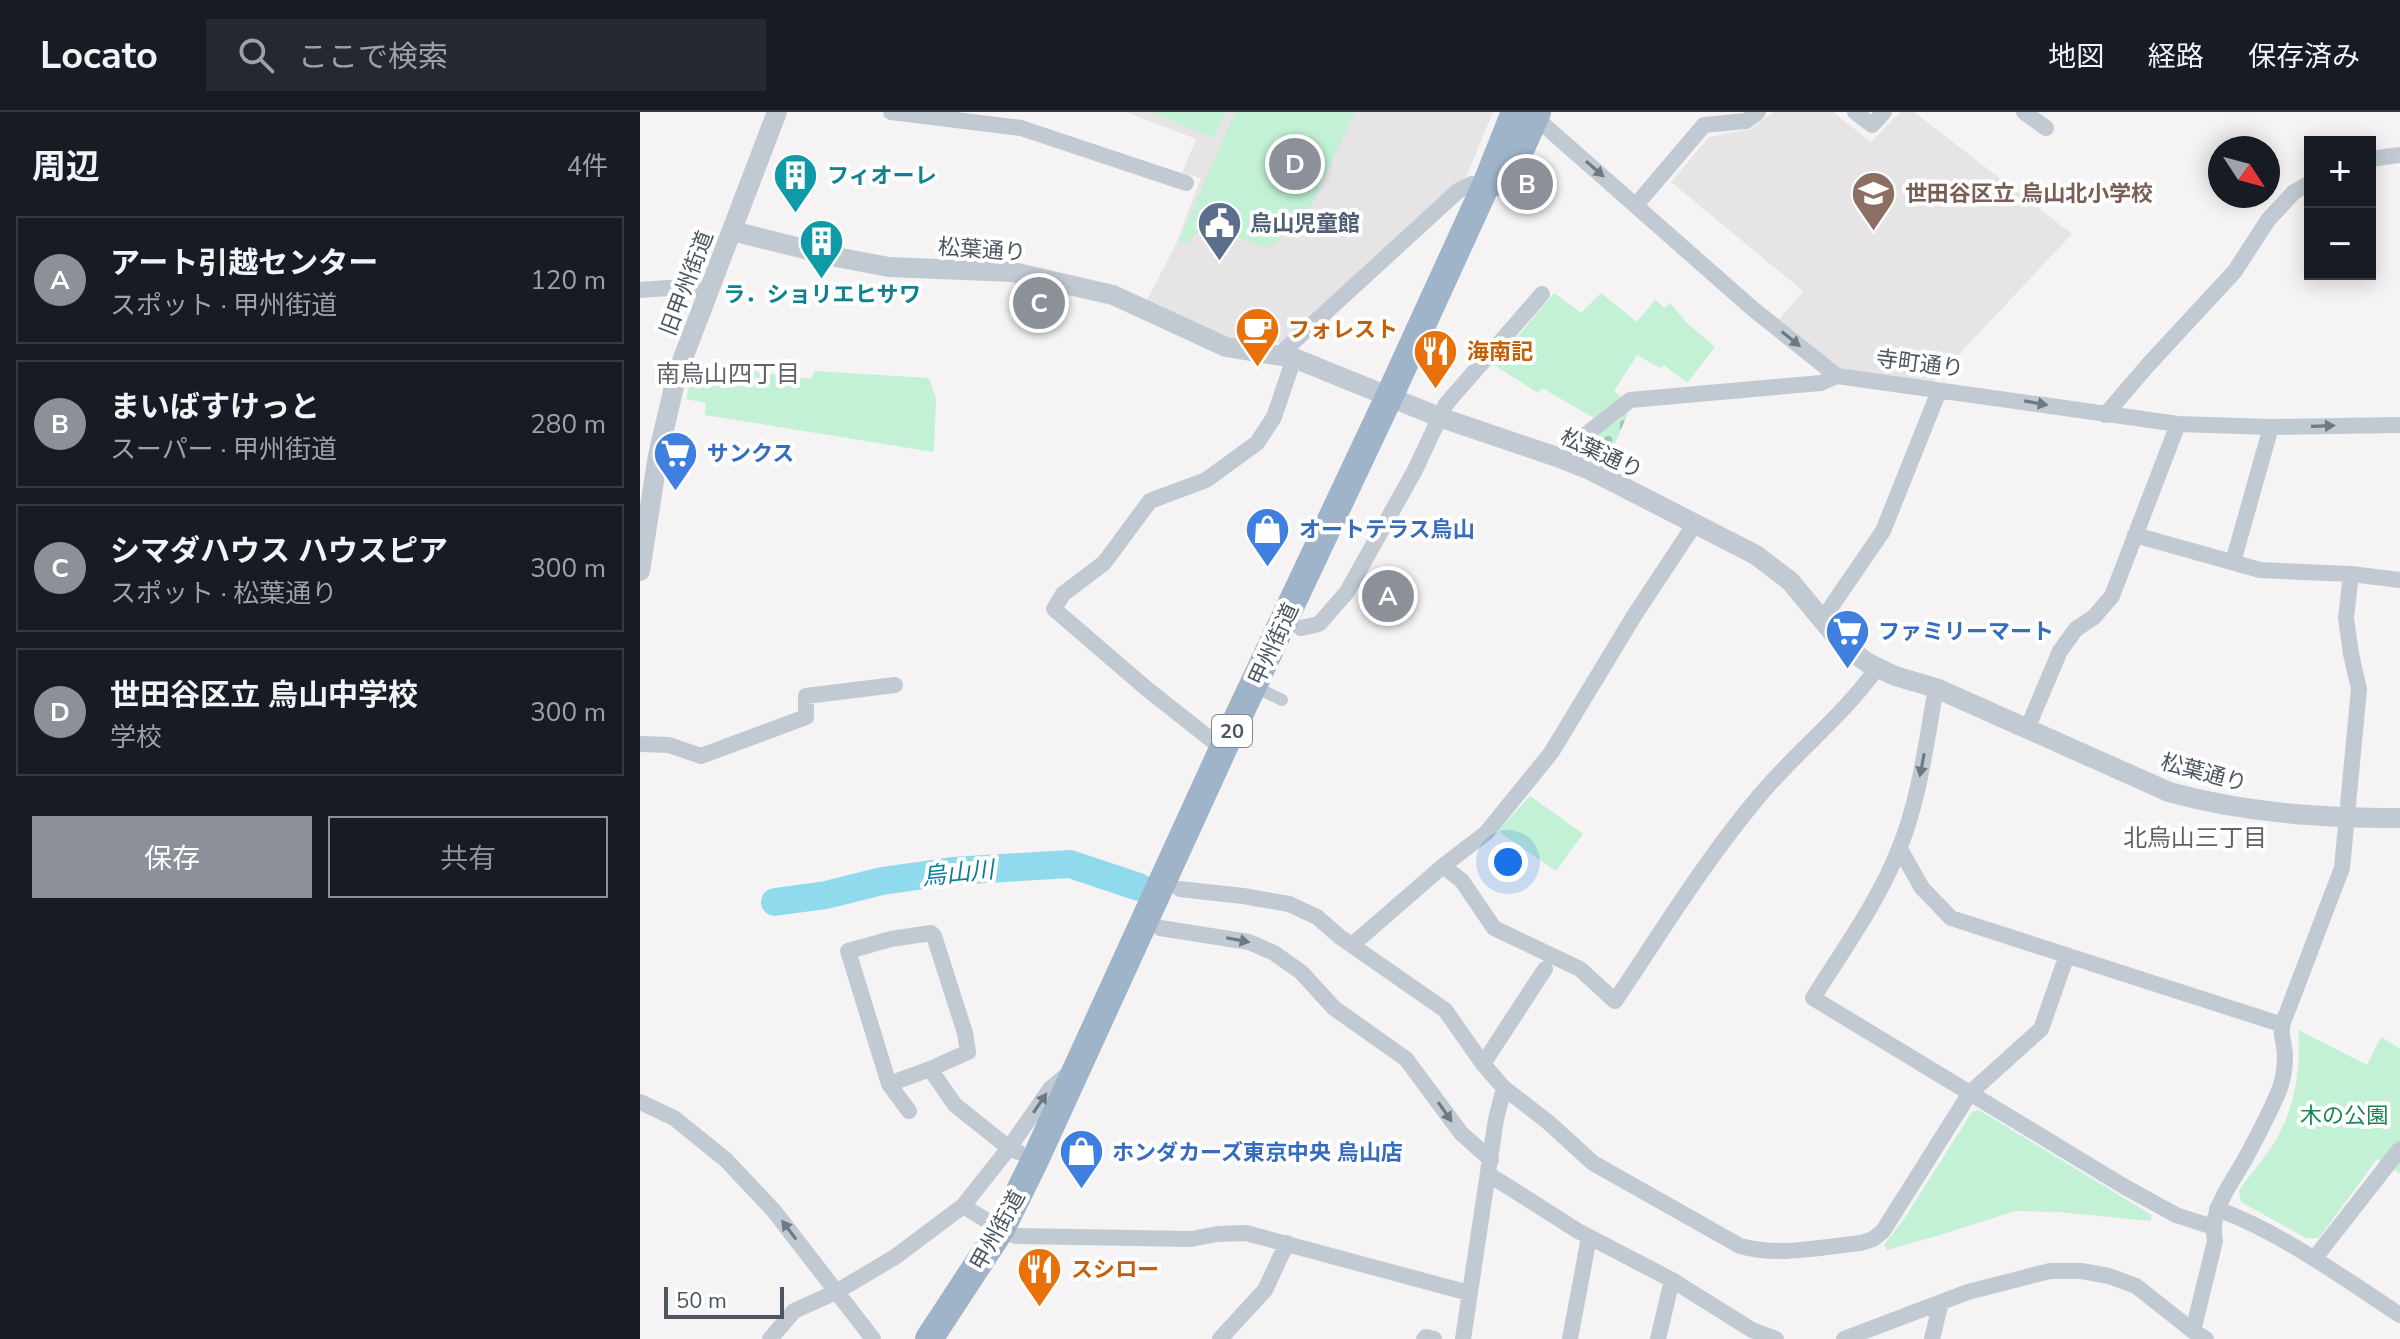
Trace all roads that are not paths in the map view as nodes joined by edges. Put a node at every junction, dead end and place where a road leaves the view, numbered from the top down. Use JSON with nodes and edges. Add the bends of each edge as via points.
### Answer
{"nodes":[{"id":1,"x":777,"y":112,"type":"edge"},
{"id":2,"x":891,"y":112,"type":"edge"},
{"id":3,"x":1758,"y":112,"type":"edge"},
{"id":4,"x":1855,"y":112,"type":"edge"},
{"id":5,"x":1884,"y":112,"type":"edge"},
{"id":6,"x":2024,"y":112,"type":"edge"},
{"id":7,"x":1529,"y":114,"type":"edge"},
{"id":8,"x":2046,"y":128,"type":"dead end"},
{"id":9,"x":2400,"y":155,"type":"edge"},
{"id":10,"x":2376,"y":158,"type":"edge"},
{"id":11,"x":1186,"y":183,"type":"dead end"},
{"id":12,"x":1486,"y":185,"type":"junction"},
{"id":13,"x":2304,"y":186,"type":"edge"},
{"id":14,"x":1636,"y":205,"type":"junction"},
{"id":15,"x":732,"y":231,"type":"junction"},
{"id":16,"x":710,"y":289,"type":"junction"},
{"id":17,"x":640,"y":290,"type":"edge"},
{"id":18,"x":1542,"y":294,"type":"dead end"},
{"id":19,"x":1287,"y":356,"type":"junction"},
{"id":20,"x":1837,"y":376,"type":"junction"},
{"id":21,"x":1939,"y":391,"type":"junction"},
{"id":22,"x":1398,"y":400,"type":"junction"},
{"id":23,"x":2105,"y":415,"type":"junction"},
{"id":24,"x":1439,"y":417,"type":"junction"},
{"id":25,"x":2178,"y":424,"type":"junction"},
{"id":26,"x":2400,"y":425,"type":"edge"},
{"id":27,"x":2271,"y":427,"type":"junction"},
{"id":28,"x":1557,"y":457,"type":"junction"},
{"id":29,"x":1694,"y":525,"type":"junction"},
{"id":30,"x":2135,"y":535,"type":"junction"},
{"id":31,"x":2233,"y":562,"type":"junction"},
{"id":32,"x":640,"y":571,"type":"edge"},
{"id":33,"x":2351,"y":574,"type":"junction"},
{"id":34,"x":2400,"y":580,"type":"edge"},
{"id":35,"x":1822,"y":620,"type":"junction"},
{"id":36,"x":1301,"y":628,"type":"junction"},
{"id":37,"x":1877,"y":668,"type":"junction"},
{"id":38,"x":1245,"y":683,"type":"dead end"},
{"id":39,"x":895,"y":685,"type":"dead end"},
{"id":40,"x":1936,"y":688,"type":"junction"},
{"id":41,"x":1282,"y":700,"type":"dead end"},
{"id":42,"x":2027,"y":729,"type":"junction"},
{"id":43,"x":640,"y":744,"type":"edge"},
{"id":44,"x":1223,"y":749,"type":"junction"},
{"id":45,"x":2348,"y":818,"type":"junction"},
{"id":46,"x":2400,"y":818,"type":"edge"},
{"id":47,"x":1900,"y":849,"type":"junction"},
{"id":48,"x":1443,"y":866,"type":"junction"},
{"id":49,"x":1180,"y":889,"type":"junction"},
{"id":50,"x":1160,"y":928,"type":"junction"},
{"id":51,"x":1352,"y":945,"type":"junction"},
{"id":52,"x":2067,"y":955,"type":"junction"},
{"id":53,"x":1545,"y":969,"type":"dead end"},
{"id":54,"x":2280,"y":1024,"type":"junction"},
{"id":55,"x":1483,"y":1064,"type":"junction"},
{"id":56,"x":1079,"y":1066,"type":"junction"},
{"id":57,"x":930,"y":1069,"type":"junction"},
{"id":58,"x":889,"y":1084,"type":"junction"},
{"id":59,"x":1504,"y":1088,"type":"junction"},
{"id":60,"x":1970,"y":1093,"type":"junction"},
{"id":61,"x":640,"y":1102,"type":"edge"},
{"id":62,"x":909,"y":1111,"type":"dead end"},
{"id":63,"x":1009,"y":1148,"type":"junction"},
{"id":64,"x":2400,"y":1149,"type":"edge"},
{"id":65,"x":1035,"y":1160,"type":"junction"},
{"id":66,"x":1490,"y":1167,"type":"junction"},
{"id":67,"x":963,"y":1206,"type":"junction"},
{"id":68,"x":2217,"y":1209,"type":"junction"},
{"id":69,"x":2213,"y":1227,"type":"junction"},
{"id":70,"x":1008,"y":1233,"type":"junction"},
{"id":71,"x":1589,"y":1237,"type":"junction"},
{"id":72,"x":1287,"y":1243,"type":"junction"},
{"id":73,"x":2314,"y":1259,"type":"junction"},
{"id":74,"x":1672,"y":1280,"type":"junction"},
{"id":75,"x":836,"y":1292,"type":"junction"},
{"id":76,"x":1469,"y":1293,"type":"junction"},
{"id":77,"x":1941,"y":1302,"type":"junction"},
{"id":78,"x":2400,"y":1315,"type":"edge"},
{"id":79,"x":1751,"y":1334,"type":"edge"},
{"id":80,"x":2199,"y":1335,"type":"edge"},
{"id":81,"x":770,"y":1339,"type":"edge"},
{"id":82,"x":873,"y":1339,"type":"edge"},
{"id":83,"x":929,"y":1339,"type":"edge"},
{"id":84,"x":952,"y":1339,"type":"edge"},
{"id":85,"x":1220,"y":1339,"type":"edge"},
{"id":86,"x":1424,"y":1339,"type":"edge"},
{"id":87,"x":1434,"y":1339,"type":"edge"},
{"id":88,"x":1463,"y":1339,"type":"edge"},
{"id":89,"x":1570,"y":1339,"type":"edge"},
{"id":90,"x":1658,"y":1339,"type":"edge"},
{"id":91,"x":1776,"y":1339,"type":"edge"},
{"id":92,"x":1844,"y":1339,"type":"edge"},
{"id":93,"x":1932,"y":1339,"type":"edge"}],
"edges":[{"from":1,"to":15,"type":"street","name":"旧甲州街道"},
{"from":2,"to":11,"type":"street","via":[[1021,128]]},
{"from":3,"to":14,"type":"street","via":[[1746,121],[1704,125]]},
{"from":4,"to":5,"type":"street","via":[[1872,125]]},
{"from":6,"to":8,"type":"street"},
{"from":7,"to":12,"type":"highway","name":"甲州街道","number":"20"},
{"from":7,"to":14,"type":"street","one_way":true},
{"from":7,"to":22,"type":"highway","name":"甲州街道","number":"20"},
{"from":9,"to":10,"type":"street"},
{"from":12,"to":19,"type":"street","via":[[1458,191]]},
{"from":12,"to":22,"type":"highway","name":"甲州街道","number":"20"},
{"from":13,"to":23,"type":"street","via":[[2268,220],[2235,271]]},
{"from":14,"to":20,"type":"street","one_way":true},
{"from":15,"to":16,"type":"street","name":"旧甲州街道"},
{"from":15,"to":19,"type":"street","name":"松葉通り","via":[[889,267],[1013,272],[1077,285],[1113,295],[1226,347]]},
{"from":16,"to":17,"type":"street"},
{"from":16,"to":32,"type":"street","name":"旧甲州街道","via":[[665,418]]},
{"from":18,"to":24,"type":"street"},
{"from":19,"to":22,"type":"street","name":"松葉通り"},
{"from":19,"to":44,"type":"street","via":[[1274,417],[1257,443],[1206,480],[1150,501],[1104,563],[1063,594],[1054,609]]},
{"from":20,"to":21,"type":"street","name":"寺町通り"},
{"from":20,"to":28,"type":"street","via":[[1821,383],[1630,400]]},
{"from":21,"to":23,"type":"street","name":"寺町通り","one_way":true},
{"from":21,"to":35,"type":"street","via":[[1883,531]]},
{"from":22,"to":24,"type":"street","name":"松葉通り"},
{"from":22,"to":36,"type":"highway","name":"甲州街道","number":"20"},
{"from":22,"to":44,"type":"highway","name":"甲州街道","number":"20"},
{"from":23,"to":25,"type":"street","name":"寺町通り"},
{"from":24,"to":28,"type":"street","name":"松葉通り"},
{"from":24,"to":36,"type":"street","via":[[1347,592],[1319,624]]},
{"from":25,"to":27,"type":"street","name":"寺町通り"},
{"from":25,"to":30,"type":"street"},
{"from":27,"to":26,"type":"street","name":"寺町通り","one_way":true},
{"from":27,"to":31,"type":"street"},
{"from":28,"to":29,"type":"street","name":"松葉通り"},
{"from":29,"to":35,"type":"street","name":"松葉通り","via":[[1756,555],[1790,581]]},
{"from":29,"to":48,"type":"street","via":[[1551,753],[1486,833]]},
{"from":30,"to":31,"type":"street"},
{"from":30,"to":42,"type":"street","via":[[2112,596],[2060,651]]},
{"from":31,"to":33,"type":"street","via":[[2260,570]]},
{"from":33,"to":34,"type":"street"},
{"from":33,"to":45,"type":"street","via":[[2346,618],[2359,689]]},
{"from":35,"to":37,"type":"street","name":"松葉通り","via":[[1844,646]]},
{"from":36,"to":49,"type":"highway","name":"甲州街道","number":"20"},
{"from":37,"to":40,"type":"street","name":"松葉通り"},
{"from":37,"to":48,"type":"street","via":[[1725,836],[1615,1001],[1580,969],[1494,928],[1462,881]]},
{"from":38,"to":41,"type":"street"},
{"from":39,"to":43,"type":"street","via":[[806,696],[806,717],[701,756],[669,745]]},
{"from":40,"to":42,"type":"street","name":"松葉通り"},
{"from":40,"to":47,"type":"street","one_way":true,"via":[[1916,796]]},
{"from":42,"to":45,"type":"street","name":"松葉通り","via":[[2196,799]]},
{"from":44,"to":56,"type":"highway","name":"甲州街道","number":"20"},
{"from":45,"to":46,"type":"street","name":"松葉通り"},
{"from":45,"to":54,"type":"street","via":[[2342,868]]},
{"from":47,"to":52,"type":"street","via":[[1922,888],[1951,918]]},
{"from":47,"to":60,"type":"street","via":[[1813,998]]},
{"from":48,"to":51,"type":"street"},
{"from":49,"to":50,"type":"highway","name":"甲州街道","number":"20"},
{"from":49,"to":51,"type":"street","via":[[1289,904],[1317,917]]},
{"from":50,"to":66,"type":"street","one_way":true,"via":[[1249,942],[1301,972],[1334,1008],[1406,1059]]},
{"from":50,"to":70,"type":"highway","name":"甲州街道","number":"20"},
{"from":51,"to":55,"type":"street","via":[[1445,1010]]},
{"from":52,"to":54,"type":"street"},
{"from":52,"to":60,"type":"street","via":[[2041,1029]]},
{"from":53,"to":55,"type":"street"},
{"from":54,"to":68,"type":"street","via":[[2282,1084]]},
{"from":55,"to":59,"type":"street"},
{"from":63,"to":56,"type":"street","one_way":true,"via":[[1050,1089]]},
{"from":56,"to":65,"type":"highway","name":"甲州街道","number":"20"},
{"from":57,"to":58,"type":"street"},
{"from":57,"to":58,"type":"street","via":[[968,1052],[934,936],[891,939],[848,951]]},
{"from":57,"to":63,"type":"street","via":[[955,1105]]},
{"from":58,"to":62,"type":"street"},
{"from":59,"to":60,"type":"street","via":[[1593,1163],[1757,1251],[1873,1239]]},
{"from":59,"to":66,"type":"street"},
{"from":60,"to":69,"type":"street","via":[[2125,1187],[2176,1215]]},
{"from":75,"to":61,"type":"street","one_way":true,"via":[[774,1211],[726,1160],[674,1118]]},
{"from":63,"to":65,"type":"street"},
{"from":63,"to":67,"type":"street"},
{"from":64,"to":73,"type":"street"},
{"from":65,"to":70,"type":"highway","name":"甲州街道","number":"20"},
{"from":66,"to":71,"type":"street"},
{"from":66,"to":76,"type":"street"},
{"from":67,"to":70,"type":"street"},
{"from":67,"to":75,"type":"street","via":[[895,1257]]},
{"from":68,"to":69,"type":"street"},
{"from":68,"to":73,"type":"street"},
{"from":69,"to":80,"type":"street"},
{"from":70,"to":72,"type":"street","via":[[1191,1239],[1246,1233]]},
{"from":70,"to":83,"type":"highway","name":"甲州街道","number":"20"},
{"from":70,"to":84,"type":"highway","name":"甲州街道","number":"20"},
{"from":71,"to":74,"type":"street"},
{"from":71,"to":89,"type":"street"},
{"from":72,"to":76,"type":"street"},
{"from":72,"to":85,"type":"street","via":[[1265,1290]]},
{"from":73,"to":78,"type":"street"},
{"from":74,"to":79,"type":"street"},
{"from":74,"to":90,"type":"street"},
{"from":75,"to":81,"type":"street","via":[[794,1311]]},
{"from":75,"to":82,"type":"street"},
{"from":76,"to":88,"type":"street"},
{"from":77,"to":80,"type":"street","via":[[2050,1271],[2081,1271],[2136,1286]]},
{"from":77,"to":92,"type":"street"},
{"from":77,"to":93,"type":"street"},
{"from":79,"to":91,"type":"street"},
{"from":86,"to":87,"type":"street"}]}
